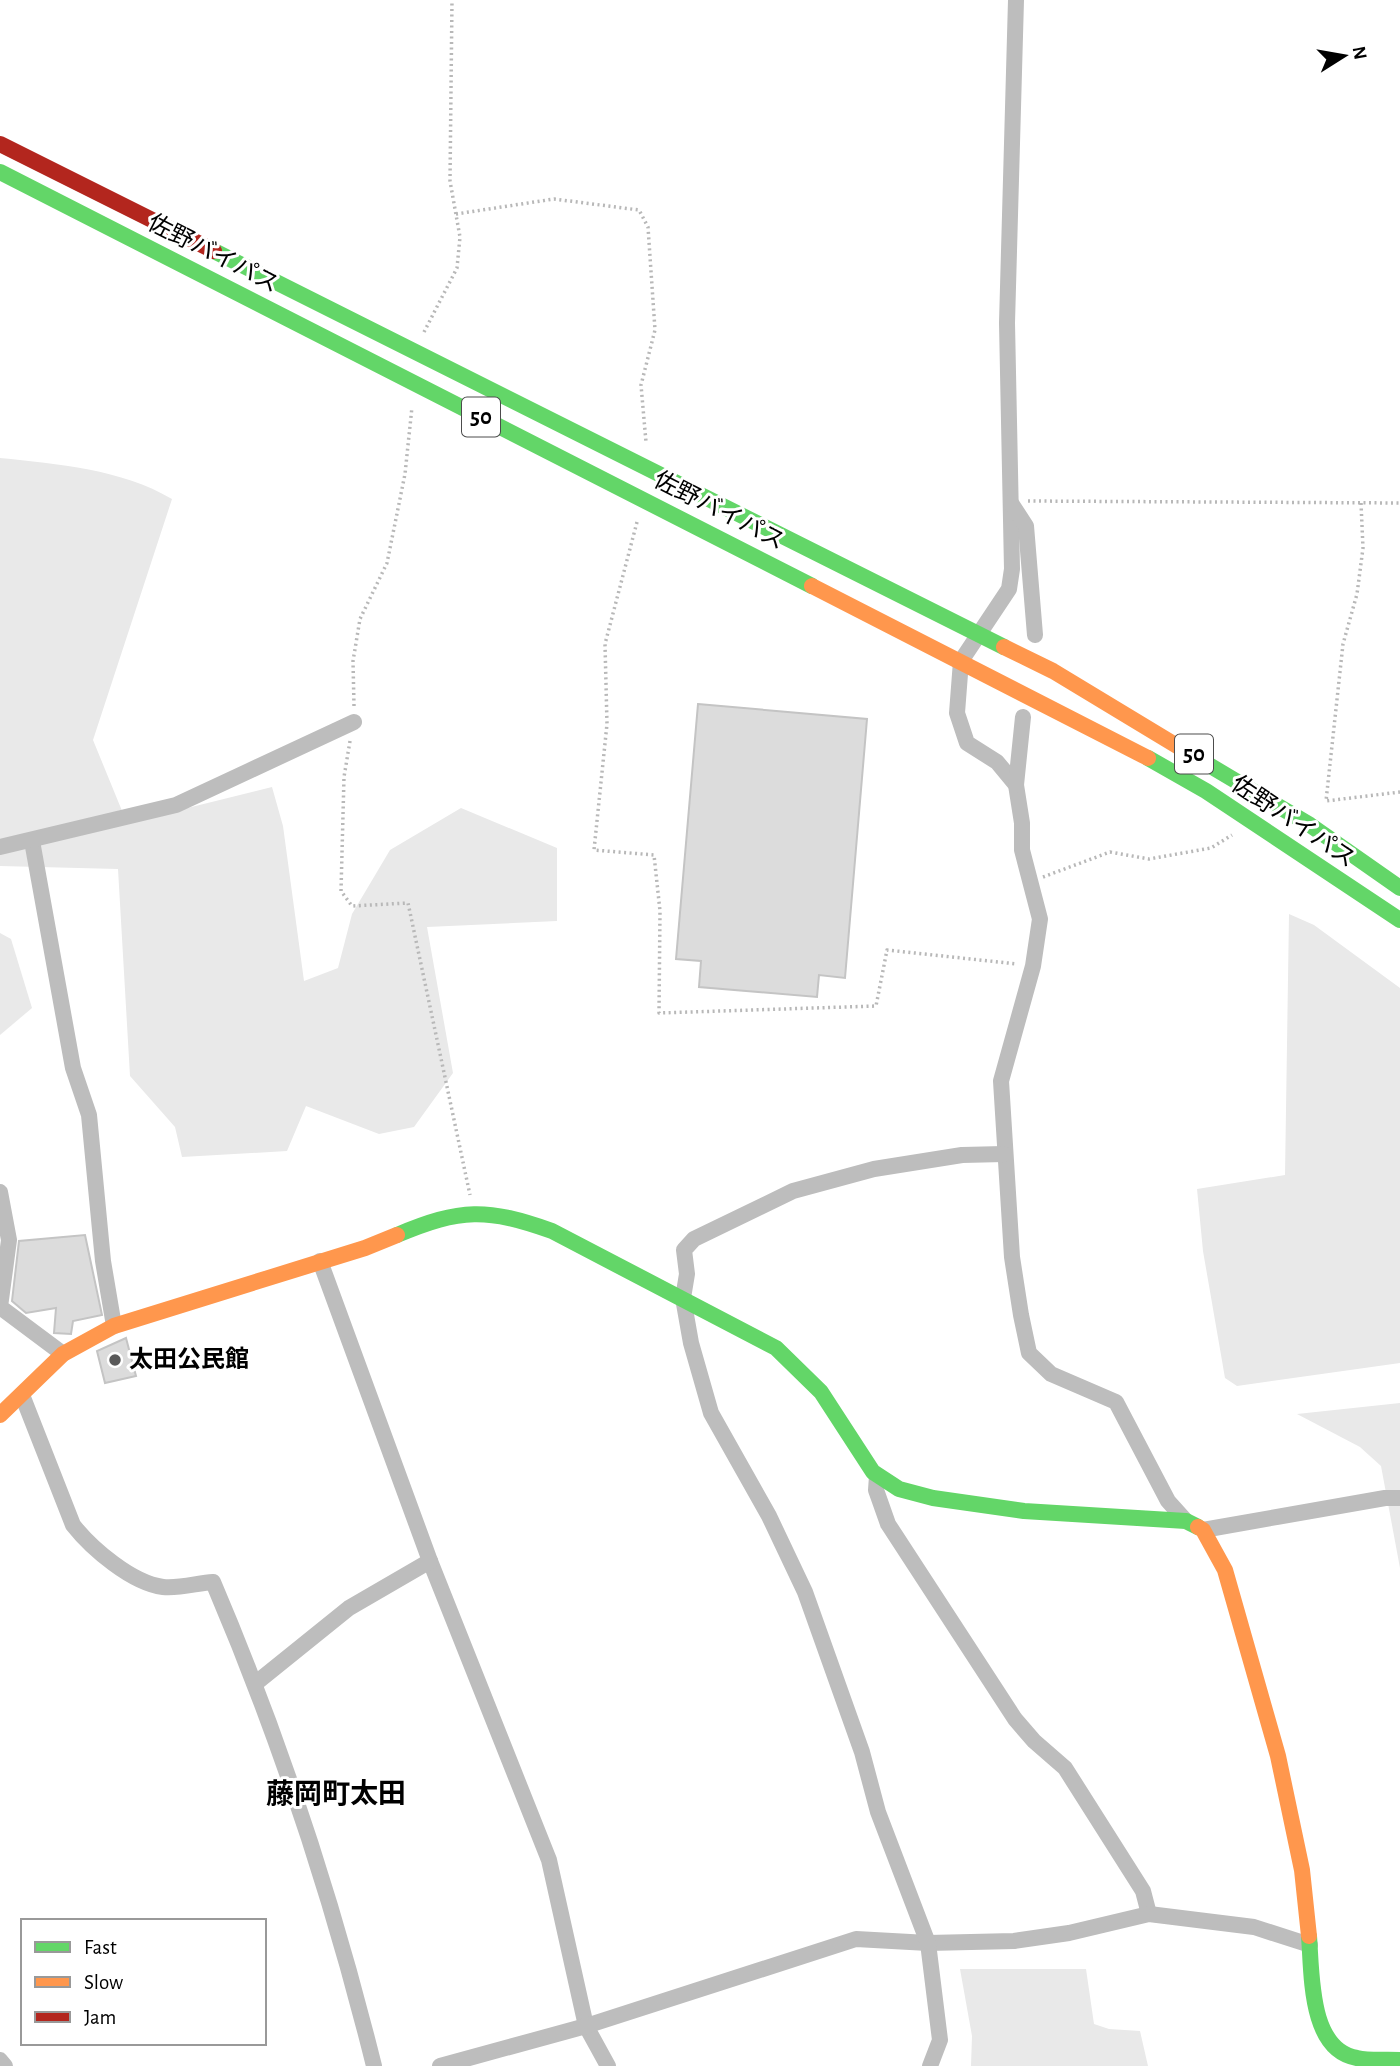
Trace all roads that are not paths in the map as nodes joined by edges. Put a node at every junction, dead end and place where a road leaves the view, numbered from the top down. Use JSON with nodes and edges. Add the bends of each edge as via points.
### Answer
{"nodes":[{"id":1,"x":1016,"y":0,"type":"edge"},
{"id":2,"x":0,"y":144,"type":"edge"},
{"id":3,"x":0,"y":172,"type":"edge"},
{"id":4,"x":1010,"y":501,"type":"junction"},
{"id":5,"x":979,"y":634,"type":"junction"},
{"id":6,"x":1035,"y":635,"type":"dead end"},
{"id":7,"x":961,"y":661,"type":"junction"},
{"id":8,"x":1023,"y":717,"type":"dead end"},
{"id":9,"x":354,"y":722,"type":"road end"},
{"id":10,"x":1016,"y":785,"type":"junction"},
{"id":11,"x":32,"y":841,"type":"junction"},
{"id":12,"x":0,"y":847,"type":"edge"},
{"id":13,"x":1400,"y":888,"type":"edge"},
{"id":14,"x":1400,"y":920,"type":"edge"},
{"id":15,"x":1004,"y":1154,"type":"junction"},
{"id":16,"x":0,"y":1192,"type":"edge"},
{"id":17,"x":320,"y":1261,"type":"junction"},
{"id":18,"x":683,"y":1298,"type":"junction"},
{"id":19,"x":0,"y":1307,"type":"edge"},
{"id":20,"x":114,"y":1326,"type":"junction"},
{"id":21,"x":63,"y":1354,"type":"junction"},
{"id":22,"x":22,"y":1395,"type":"junction"},
{"id":23,"x":0,"y":1415,"type":"edge"},
{"id":24,"x":877,"y":1476,"type":"junction"},
{"id":25,"x":1400,"y":1498,"type":"edge"},
{"id":26,"x":1186,"y":1521,"type":"junction"},
{"id":27,"x":1203,"y":1530,"type":"junction"},
{"id":28,"x":430,"y":1561,"type":"junction"},
{"id":29,"x":256,"y":1683,"type":"junction"},
{"id":30,"x":1149,"y":1914,"type":"junction"},
{"id":31,"x":928,"y":1943,"type":"junction"},
{"id":32,"x":1310,"y":1945,"type":"junction"},
{"id":33,"x":586,"y":2026,"type":"junction"},
{"id":34,"x":0,"y":2060,"type":"edge"},
{"id":35,"x":1400,"y":2060,"type":"edge"},
{"id":36,"x":1354,"y":2062,"type":"edge"},
{"id":37,"x":5,"y":2066,"type":"edge"},
{"id":38,"x":374,"y":2066,"type":"edge"},
{"id":39,"x":440,"y":2066,"type":"edge"},
{"id":40,"x":608,"y":2066,"type":"edge"},
{"id":41,"x":930,"y":2066,"type":"edge"}],
"edges":[{"from":1,"to":4,"type":"street","via":[[1007,323]]},
{"from":2,"to":5,"type":"main road","name":"佐野バイパス","number":"50"},
{"from":3,"to":7,"type":"main road","name":"佐野バイパス","number":"50"},
{"from":4,"to":5,"type":"street","via":[[1009,589]]},
{"from":4,"to":6,"type":"street","via":[[1026,526]]},
{"from":5,"to":7,"type":"street"},
{"from":5,"to":13,"type":"main road","name":"佐野バイパス","number":"50","via":[[1151,728],[1310,825]]},
{"from":7,"to":10,"type":"street","via":[[957,713],[967,743],[998,762]]},
{"from":7,"to":14,"type":"main road","name":"佐野バイパス","number":"50","via":[[1206,791]]},
{"from":8,"to":10,"type":"street"},
{"from":9,"to":11,"type":"street","via":[[176,805]]},
{"from":10,"to":15,"type":"street","via":[[1022,850],[1040,919],[1033,965],[1001,1081]]},
{"from":11,"to":12,"type":"street"},
{"from":11,"to":20,"type":"street","via":[[73,1068],[89,1115]]},
{"from":15,"to":18,"type":"street","via":[[962,1155],[874,1169],[793,1191],[694,1239],[684,1250]]},
{"from":15,"to":26,"type":"street","via":[[1012,1257],[1029,1353],[1051,1374],[1116,1402],[1168,1501]]},
{"from":16,"to":19,"type":"street","via":[[9,1240]]},
{"from":17,"to":18,"type":"main road","via":[[423,1224],[473,1212],[505,1216],[552,1231]]},
{"from":17,"to":20,"type":"main road"},
{"from":17,"to":28,"type":"street"},
{"from":18,"to":24,"type":"main road","via":[[788,1355],[831,1404]]},
{"from":18,"to":31,"type":"street","via":[[711,1413],[805,1592],[878,1812]]},
{"from":19,"to":21,"type":"street"},
{"from":20,"to":21,"type":"main road"},
{"from":21,"to":22,"type":"main road"},
{"from":22,"to":23,"type":"main road"},
{"from":22,"to":29,"type":"street","via":[[73,1525],[86,1542],[149,1583],[165,1587],[213,1583]]},
{"from":24,"to":26,"type":"main road","via":[[919,1496],[1020,1510]]},
{"from":24,"to":30,"type":"street","via":[[876,1490],[888,1524],[1015,1719],[1065,1768],[1143,1891]]},
{"from":25,"to":27,"type":"street"},
{"from":26,"to":27,"type":"main road"},
{"from":27,"to":32,"type":"main road","via":[[1225,1570],[1278,1756],[1302,1870]]},
{"from":28,"to":29,"type":"street","via":[[349,1608]]},
{"from":28,"to":33,"type":"street","via":[[549,1860]]},
{"from":29,"to":38,"type":"street","via":[[329,1902]]},
{"from":30,"to":31,"type":"street","via":[[1014,1941]]},
{"from":30,"to":32,"type":"street","via":[[1254,1927]]},
{"from":31,"to":33,"type":"street","via":[[856,1939],[834,1944]]},
{"from":31,"to":41,"type":"street","via":[[940,2039]]},
{"from":32,"to":36,"type":"main road","via":[[1323,2035]]},
{"from":33,"to":39,"type":"street"},
{"from":33,"to":40,"type":"street"},
{"from":34,"to":37,"type":"street"},
{"from":35,"to":36,"type":"main road"}]}
